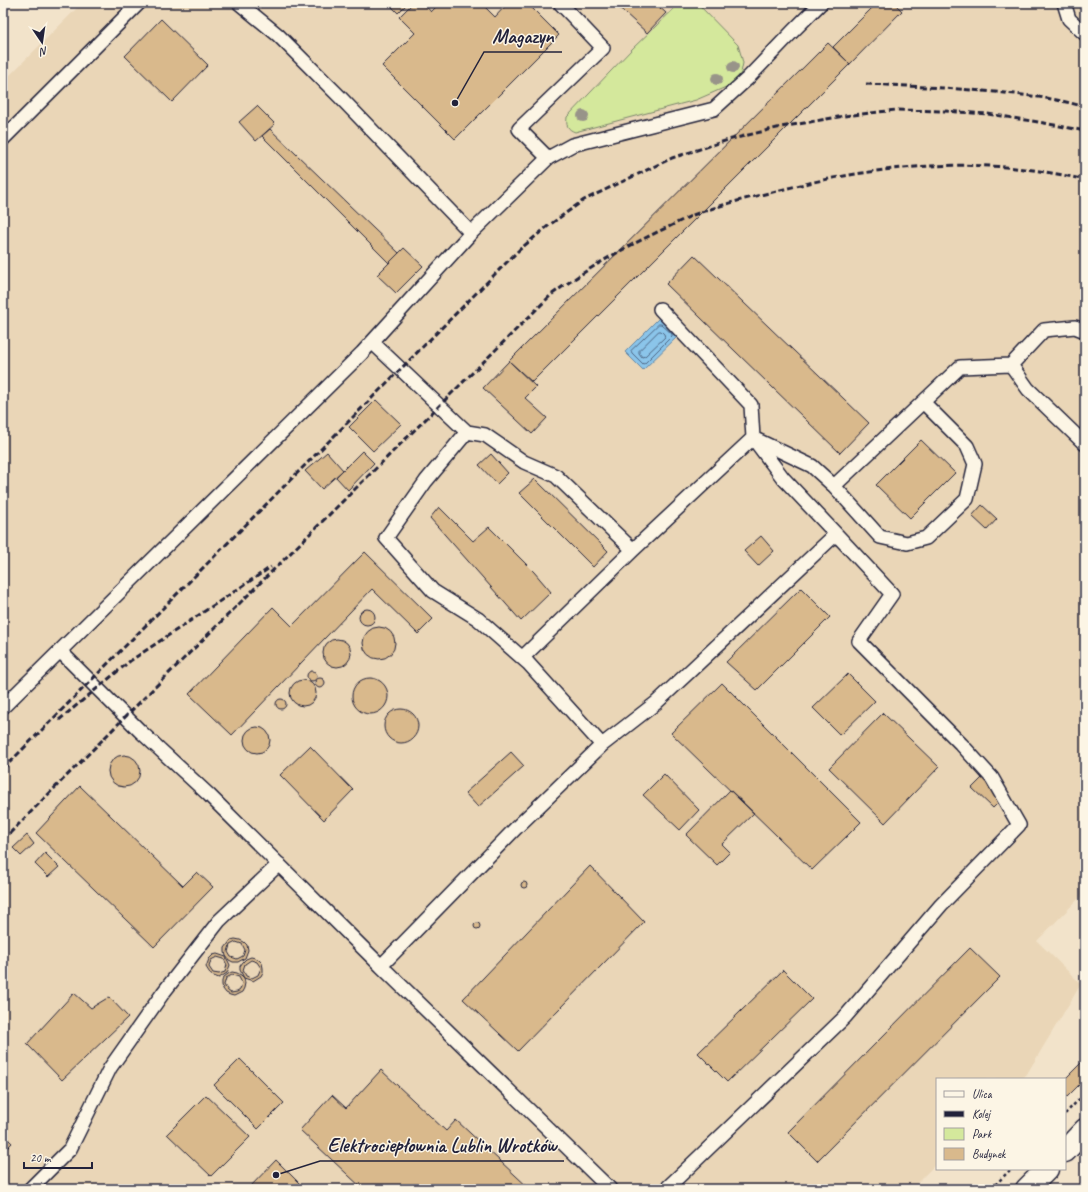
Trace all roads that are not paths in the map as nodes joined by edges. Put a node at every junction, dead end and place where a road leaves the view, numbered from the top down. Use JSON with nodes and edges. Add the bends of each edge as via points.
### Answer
{"nodes":[{"id":1,"x":139,"y":3,"type":"edge"},
{"id":2,"x":239,"y":3,"type":"edge"},
{"id":3,"x":560,"y":3,"type":"edge"},
{"id":4,"x":821,"y":3,"type":"edge"},
{"id":5,"x":1064,"y":3,"type":"edge"},
{"id":6,"x":1085,"y":34,"type":"edge"},
{"id":7,"x":3,"y":138,"type":"edge"},
{"id":8,"x":548,"y":158,"type":"junction"},
{"id":9,"x":471,"y":232,"type":"junction"},
{"id":10,"x":660,"y":309,"type":"dead end"},
{"id":11,"x":1085,"y":331,"type":"edge"},
{"id":12,"x":372,"y":342,"type":"junction"},
{"id":13,"x":1011,"y":365,"type":"junction"},
{"id":14,"x":924,"y":402,"type":"junction"},
{"id":15,"x":467,"y":432,"type":"junction"},
{"id":16,"x":753,"y":438,"type":"junction"},
{"id":17,"x":1085,"y":444,"type":"edge"},
{"id":18,"x":834,"y":486,"type":"junction"},
{"id":19,"x":836,"y":534,"type":"junction"},
{"id":20,"x":632,"y":550,"type":"junction"},
{"id":21,"x":60,"y":651,"type":"junction"},
{"id":22,"x":522,"y":658,"type":"junction"},
{"id":23,"x":3,"y":707,"type":"edge"},
{"id":24,"x":602,"y":745,"type":"junction"},
{"id":25,"x":279,"y":864,"type":"junction"},
{"id":26,"x":381,"y":966,"type":"junction"},
{"id":27,"x":1085,"y":1130,"type":"edge"},
{"id":28,"x":1066,"y":1150,"type":"edge"},
{"id":29,"x":1046,"y":1170,"type":"edge"},
{"id":30,"x":30,"y":1189,"type":"edge"},
{"id":31,"x":610,"y":1189,"type":"edge"},
{"id":32,"x":666,"y":1189,"type":"edge"},
{"id":33,"x":1027,"y":1189,"type":"edge"}],
"edges":[{"from":1,"to":7,"type":"lane"},
{"from":2,"to":9,"type":"lane","via":[[278,35]]},
{"from":3,"to":8,"type":"lane","via":[[602,48],[519,129]]},
{"from":4,"to":8,"type":"lane","via":[[714,109],[572,145]]},
{"from":5,"to":6,"type":"lane","via":[[1069,19]]},
{"from":8,"to":9,"type":"lane"},
{"from":9,"to":12,"type":"lane"},
{"from":10,"to":16,"type":"lane","via":[[751,404]]},
{"from":11,"to":13,"type":"lane","via":[[1075,327],[1044,330]]},
{"from":12,"to":15,"type":"lane"},
{"from":12,"to":21,"type":"lane"},
{"from":13,"to":14,"type":"lane","via":[[960,366]]},
{"from":13,"to":17,"type":"lane","via":[[1028,388]]},
{"from":14,"to":18,"type":"lane"},
{"from":14,"to":18,"type":"lane","via":[[967,446],[975,464],[967,499],[926,538],[907,543],[880,536]]},
{"from":15,"to":20,"type":"lane","via":[[486,435],[524,462],[556,476]]},
{"from":15,"to":22,"type":"lane","via":[[426,481],[386,538],[434,591],[478,618]]},
{"from":16,"to":18,"type":"lane","via":[[812,466]]},
{"from":16,"to":19,"type":"lane","via":[[783,478]]},
{"from":16,"to":20,"type":"lane"},
{"from":19,"to":24,"type":"lane","via":[[656,704]]},
{"from":19,"to":32,"type":"lane","via":[[892,594],[859,641],[992,778],[1019,825],[941,905],[845,1017]]},
{"from":20,"to":22,"type":"lane"},
{"from":21,"to":23,"type":"lane"},
{"from":21,"to":25,"type":"lane"},
{"from":22,"to":24,"type":"lane"},
{"from":24,"to":26,"type":"lane","via":[[516,828]]},
{"from":25,"to":26,"type":"lane"},
{"from":25,"to":30,"type":"lane","via":[[219,921],[163,993],[110,1068],[70,1149]]},
{"from":26,"to":31,"type":"lane"},
{"from":27,"to":28,"type":"street"},
{"from":29,"to":33,"type":"street"}]}
